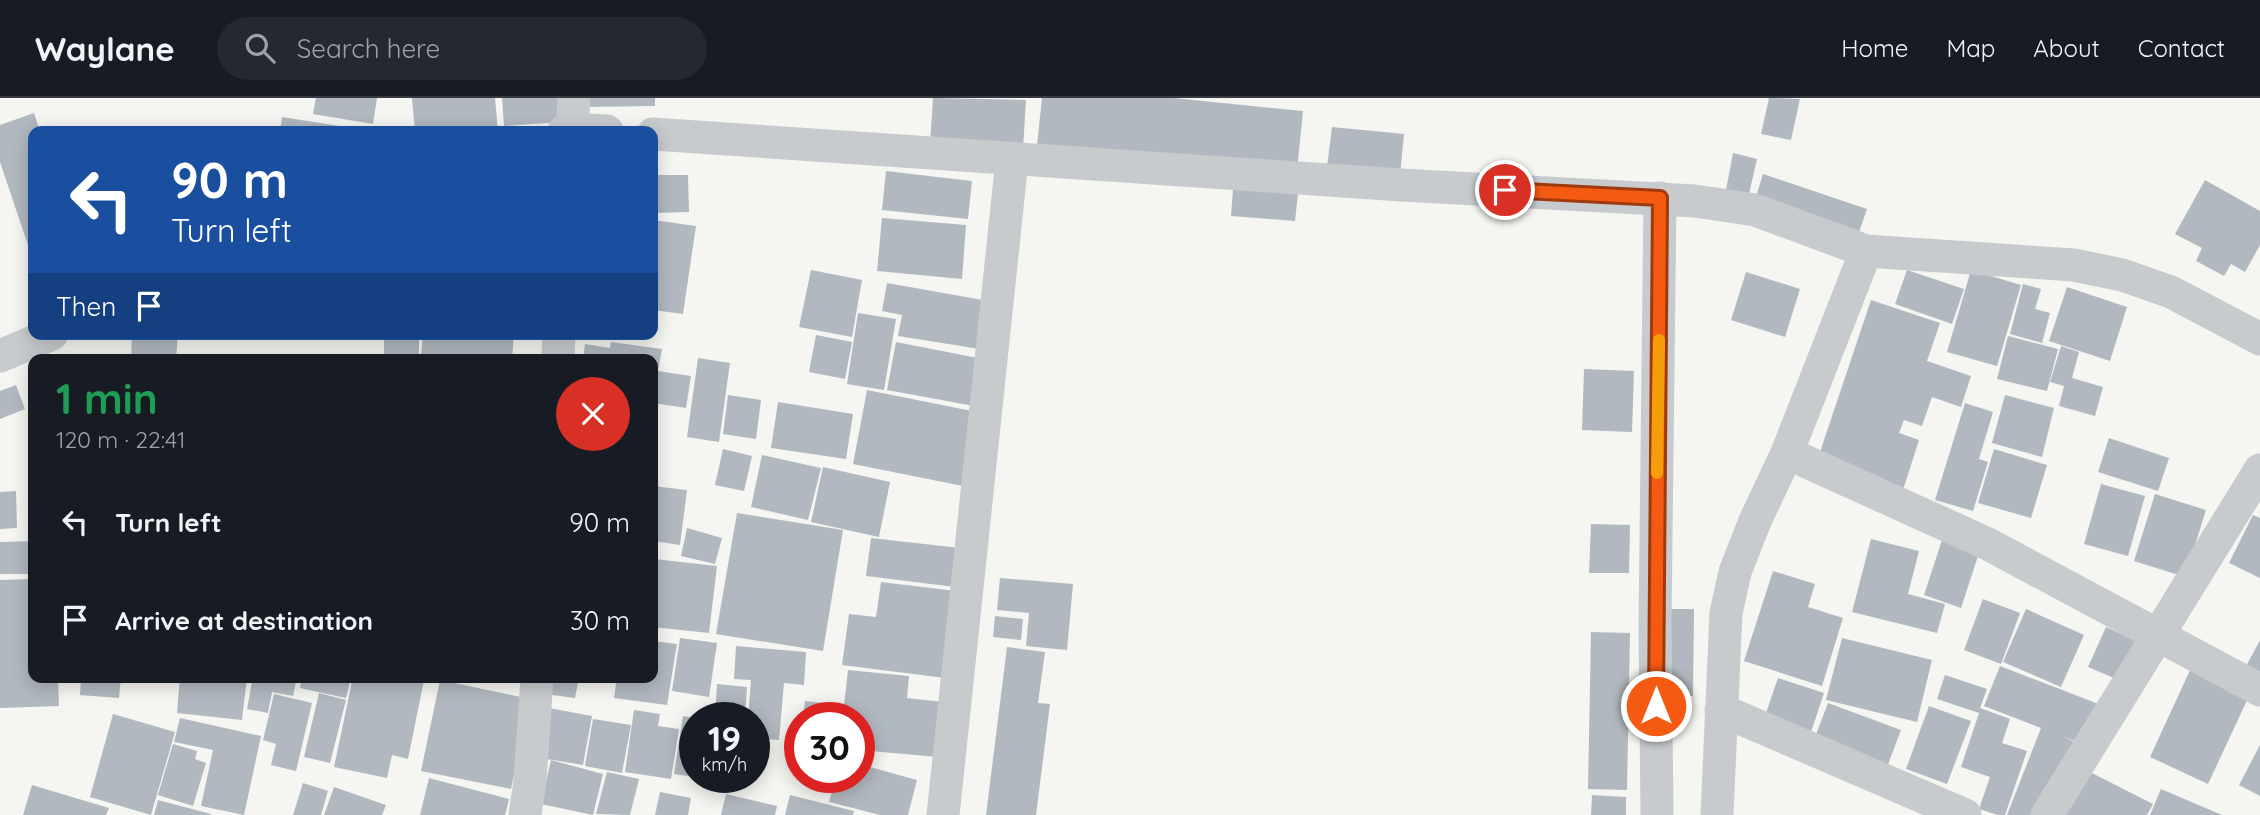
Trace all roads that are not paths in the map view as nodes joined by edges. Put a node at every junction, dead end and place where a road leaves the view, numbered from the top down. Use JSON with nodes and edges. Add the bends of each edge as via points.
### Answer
{"nodes":[{"id":1,"x":658,"y":134,"type":"edge"},
{"id":2,"x":1012,"y":160,"type":"junction"},
{"id":3,"x":1660,"y":198,"type":"junction"},
{"id":4,"x":1866,"y":251,"type":"junction"},
{"id":5,"x":2260,"y":339,"type":"edge"},
{"id":6,"x":38,"y":340,"type":"edge"},
{"id":7,"x":0,"y":356,"type":"edge"},
{"id":8,"x":1787,"y":453,"type":"junction"},
{"id":9,"x":2260,"y":470,"type":"edge"},
{"id":10,"x":2157,"y":636,"type":"junction"},
{"id":11,"x":537,"y":683,"type":"edge"},
{"id":12,"x":2260,"y":690,"type":"edge"},
{"id":13,"x":1721,"y":710,"type":"junction"},
{"id":14,"x":525,"y":815,"type":"edge"},
{"id":15,"x":943,"y":815,"type":"edge"},
{"id":16,"x":1657,"y":815,"type":"edge"},
{"id":17,"x":1717,"y":815,"type":"edge"},
{"id":18,"x":1965,"y":815,"type":"edge"},
{"id":19,"x":2047,"y":815,"type":"edge"}],
"edges":[{"from":1,"to":2,"type":"street"},
{"from":2,"to":3,"type":"street"},
{"from":2,"to":15,"type":"street"},
{"from":3,"to":4,"type":"street","via":[[1755,210]]},
{"from":3,"to":16,"type":"street"},
{"from":4,"to":5,"type":"street","via":[[2074,265],[2122,275],[2171,292]]},
{"from":4,"to":8,"type":"street"},
{"from":6,"to":7,"type":"street"},
{"from":8,"to":10,"type":"street","via":[[1988,544]]},
{"from":8,"to":13,"type":"street","via":[[1735,572],[1726,613]]},
{"from":9,"to":10,"type":"street"},
{"from":10,"to":12,"type":"street"},
{"from":10,"to":19,"type":"street"},
{"from":11,"to":14,"type":"street"},
{"from":13,"to":17,"type":"street"},
{"from":13,"to":18,"type":"street"}]}
